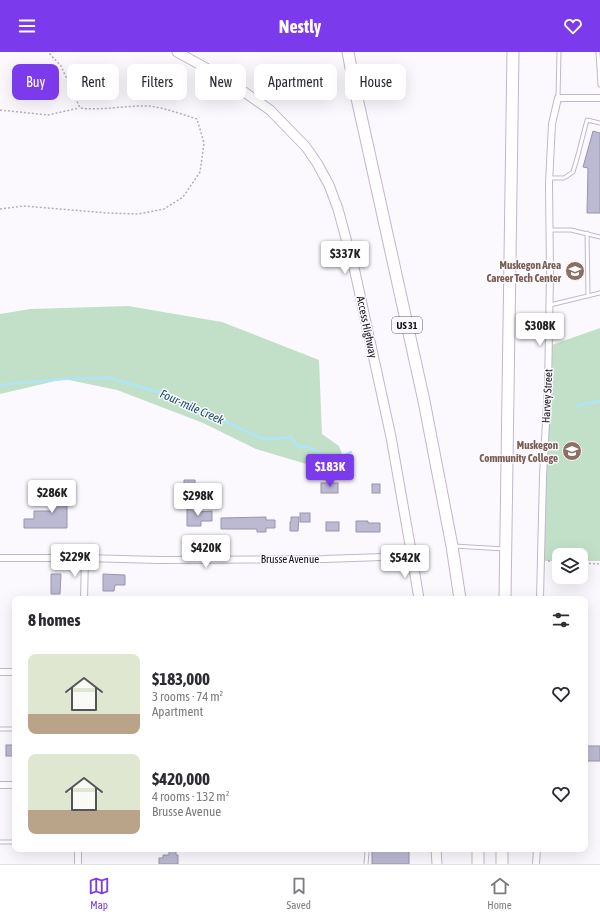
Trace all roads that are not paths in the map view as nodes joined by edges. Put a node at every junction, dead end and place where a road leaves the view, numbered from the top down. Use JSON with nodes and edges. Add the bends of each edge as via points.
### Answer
{"nodes":[{"id":1,"x":177,"y":52,"type":"edge"},
{"id":2,"x":344,"y":52,"type":"edge"},
{"id":3,"x":348,"y":52,"type":"edge"},
{"id":4,"x":513,"y":52,"type":"edge"},
{"id":5,"x":559,"y":52,"type":"edge"},
{"id":6,"x":598,"y":52,"type":"edge"},
{"id":7,"x":347,"y":64,"type":"edge"},
{"id":8,"x":350,"y":64,"type":"edge"},
{"id":9,"x":600,"y":85,"type":"edge"},
{"id":10,"x":558,"y":98,"type":"junction"},
{"id":11,"x":600,"y":98,"type":"edge"},
{"id":12,"x":357,"y":100,"type":"edge"},
{"id":13,"x":600,"y":123,"type":"edge"},
{"id":14,"x":550,"y":178,"type":"junction"},
{"id":15,"x":550,"y":230,"type":"junction"},
{"id":16,"x":587,"y":234,"type":"junction"},
{"id":17,"x":600,"y":237,"type":"edge"},
{"id":18,"x":600,"y":293,"type":"edge"},
{"id":19,"x":588,"y":296,"type":"junction"},
{"id":20,"x":550,"y":305,"type":"junction"},
{"id":21,"x":452,"y":546,"type":"junction"},
{"id":22,"x":506,"y":549,"type":"junction"},
{"id":23,"x":412,"y":556,"type":"junction"},
{"id":24,"x":0,"y":558,"type":"edge"},
{"id":25,"x":85,"y":558,"type":"junction"},
{"id":26,"x":84,"y":596,"type":"edge"},
{"id":27,"x":419,"y":596,"type":"edge"},
{"id":28,"x":460,"y":596,"type":"edge"},
{"id":29,"x":506,"y":596,"type":"edge"},
{"id":30,"x":540,"y":596,"type":"edge"},
{"id":31,"x":0,"y":672,"type":"edge"},
{"id":32,"x":12,"y":672,"type":"edge"},
{"id":33,"x":0,"y":729,"type":"edge"},
{"id":34,"x":12,"y":729,"type":"edge"},
{"id":35,"x":0,"y":785,"type":"edge"},
{"id":36,"x":12,"y":785,"type":"edge"},
{"id":37,"x":0,"y":842,"type":"edge"},
{"id":38,"x":12,"y":842,"type":"edge"},
{"id":39,"x":78,"y":852,"type":"edge"},
{"id":40,"x":366,"y":852,"type":"dead end"},
{"id":41,"x":436,"y":852,"type":"edge"},
{"id":42,"x":478,"y":852,"type":"edge"},
{"id":43,"x":502,"y":852,"type":"edge"},
{"id":44,"x":537,"y":852,"type":"edge"},
{"id":45,"x":78,"y":864,"type":"edge"},
{"id":46,"x":366,"y":864,"type":"edge"},
{"id":47,"x":436,"y":864,"type":"edge"},
{"id":48,"x":478,"y":864,"type":"edge"},
{"id":49,"x":502,"y":864,"type":"edge"},
{"id":50,"x":536,"y":864,"type":"edge"}],
"edges":[{"from":1,"to":23,"type":"street","name":"Access Highway","via":[[240,88],[270,110],[306,147],[329,185],[355,272],[391,437]]},
{"from":2,"to":7,"type":"highway"},
{"from":3,"to":8,"type":"highway","number":"US 31"},
{"from":4,"to":22,"type":"highway"},
{"from":5,"to":10,"type":"lane"},
{"from":6,"to":9,"type":"lane"},
{"from":10,"to":11,"type":"street"},
{"from":10,"to":14,"type":"street","name":"Harvey Street","via":[[552,124]]},
{"from":12,"to":21,"type":"highway","number":"US 31","via":[[424,401]]},
{"from":13,"to":14,"type":"lane","via":[[587,120],[573,172],[564,178]]},
{"from":14,"to":15,"type":"street","name":"Harvey Street"},
{"from":15,"to":16,"type":"lane","via":[[571,230]]},
{"from":15,"to":20,"type":"street","name":"Harvey Street"},
{"from":16,"to":17,"type":"lane"},
{"from":16,"to":19,"type":"lane"},
{"from":18,"to":19,"type":"lane"},
{"from":19,"to":20,"type":"lane"},
{"from":20,"to":30,"type":"street","name":"Harvey Street","via":[[542,476]]},
{"from":21,"to":22,"type":"lane"},
{"from":21,"to":28,"type":"highway","number":"US 31"},
{"from":22,"to":29,"type":"highway"},
{"from":23,"to":25,"type":"street","name":"Brusse Avenue","via":[[324,559]]},
{"from":23,"to":27,"type":"street","name":"Access Highway"},
{"from":24,"to":25,"type":"street","name":"Brusse Avenue"},
{"from":25,"to":26,"type":"street"},
{"from":31,"to":32,"type":"street"},
{"from":33,"to":34,"type":"lane"},
{"from":35,"to":36,"type":"street"},
{"from":37,"to":38,"type":"lane"},
{"from":39,"to":45,"type":"street"},
{"from":40,"to":46,"type":"lane"},
{"from":41,"to":47,"type":"street"},
{"from":42,"to":48,"type":"highway"},
{"from":43,"to":49,"type":"highway"},
{"from":44,"to":50,"type":"street"}]}
